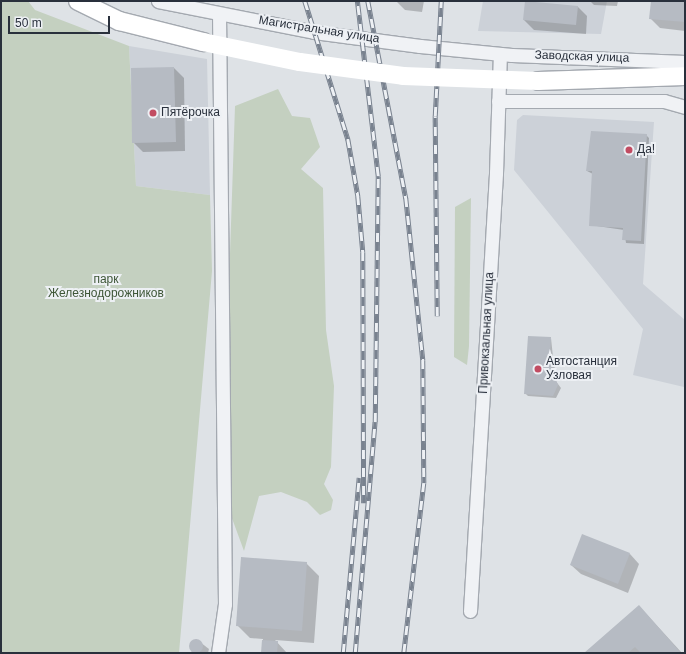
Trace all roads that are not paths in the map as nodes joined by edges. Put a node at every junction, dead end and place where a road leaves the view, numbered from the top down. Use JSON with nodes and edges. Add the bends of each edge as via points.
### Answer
{"nodes":[{"id":1,"x":78,"y":1,"type":"edge"},
{"id":2,"x":158,"y":1,"type":"edge"},
{"id":3,"x":219,"y":14,"type":"junction"},
{"id":4,"x":480,"y":52,"type":"joint"},
{"id":5,"x":500,"y":54,"type":"junction"},
{"id":6,"x":685,"y":62,"type":"edge"},
{"id":7,"x":685,"y":76,"type":"edge"},
{"id":8,"x":498,"y":101,"type":"junction"},
{"id":9,"x":685,"y":107,"type":"edge"},
{"id":10,"x":470,"y":611,"type":"dead end"},
{"id":11,"x":218,"y":653,"type":"edge"}],
"edges":[{"from":1,"to":7,"type":"main road","bridge":true,"via":[[119,21],[203,42],[300,62],[403,76],[538,81]]},
{"from":2,"to":3,"type":"street","name":"Магистральная улица"},
{"from":3,"to":4,"type":"street","name":"Магистральная улица","via":[[314,32]]},
{"from":3,"to":11,"type":"street","via":[[226,604]]},
{"from":4,"to":5,"type":"street","name":"Заводская улица"},
{"from":5,"to":6,"type":"street","name":"Заводская улица"},
{"from":5,"to":8,"type":"street","name":"Привокзальная улица"},
{"from":8,"to":9,"type":"street","via":[[664,101]]},
{"from":8,"to":10,"type":"street","name":"Привокзальная улица"}]}
